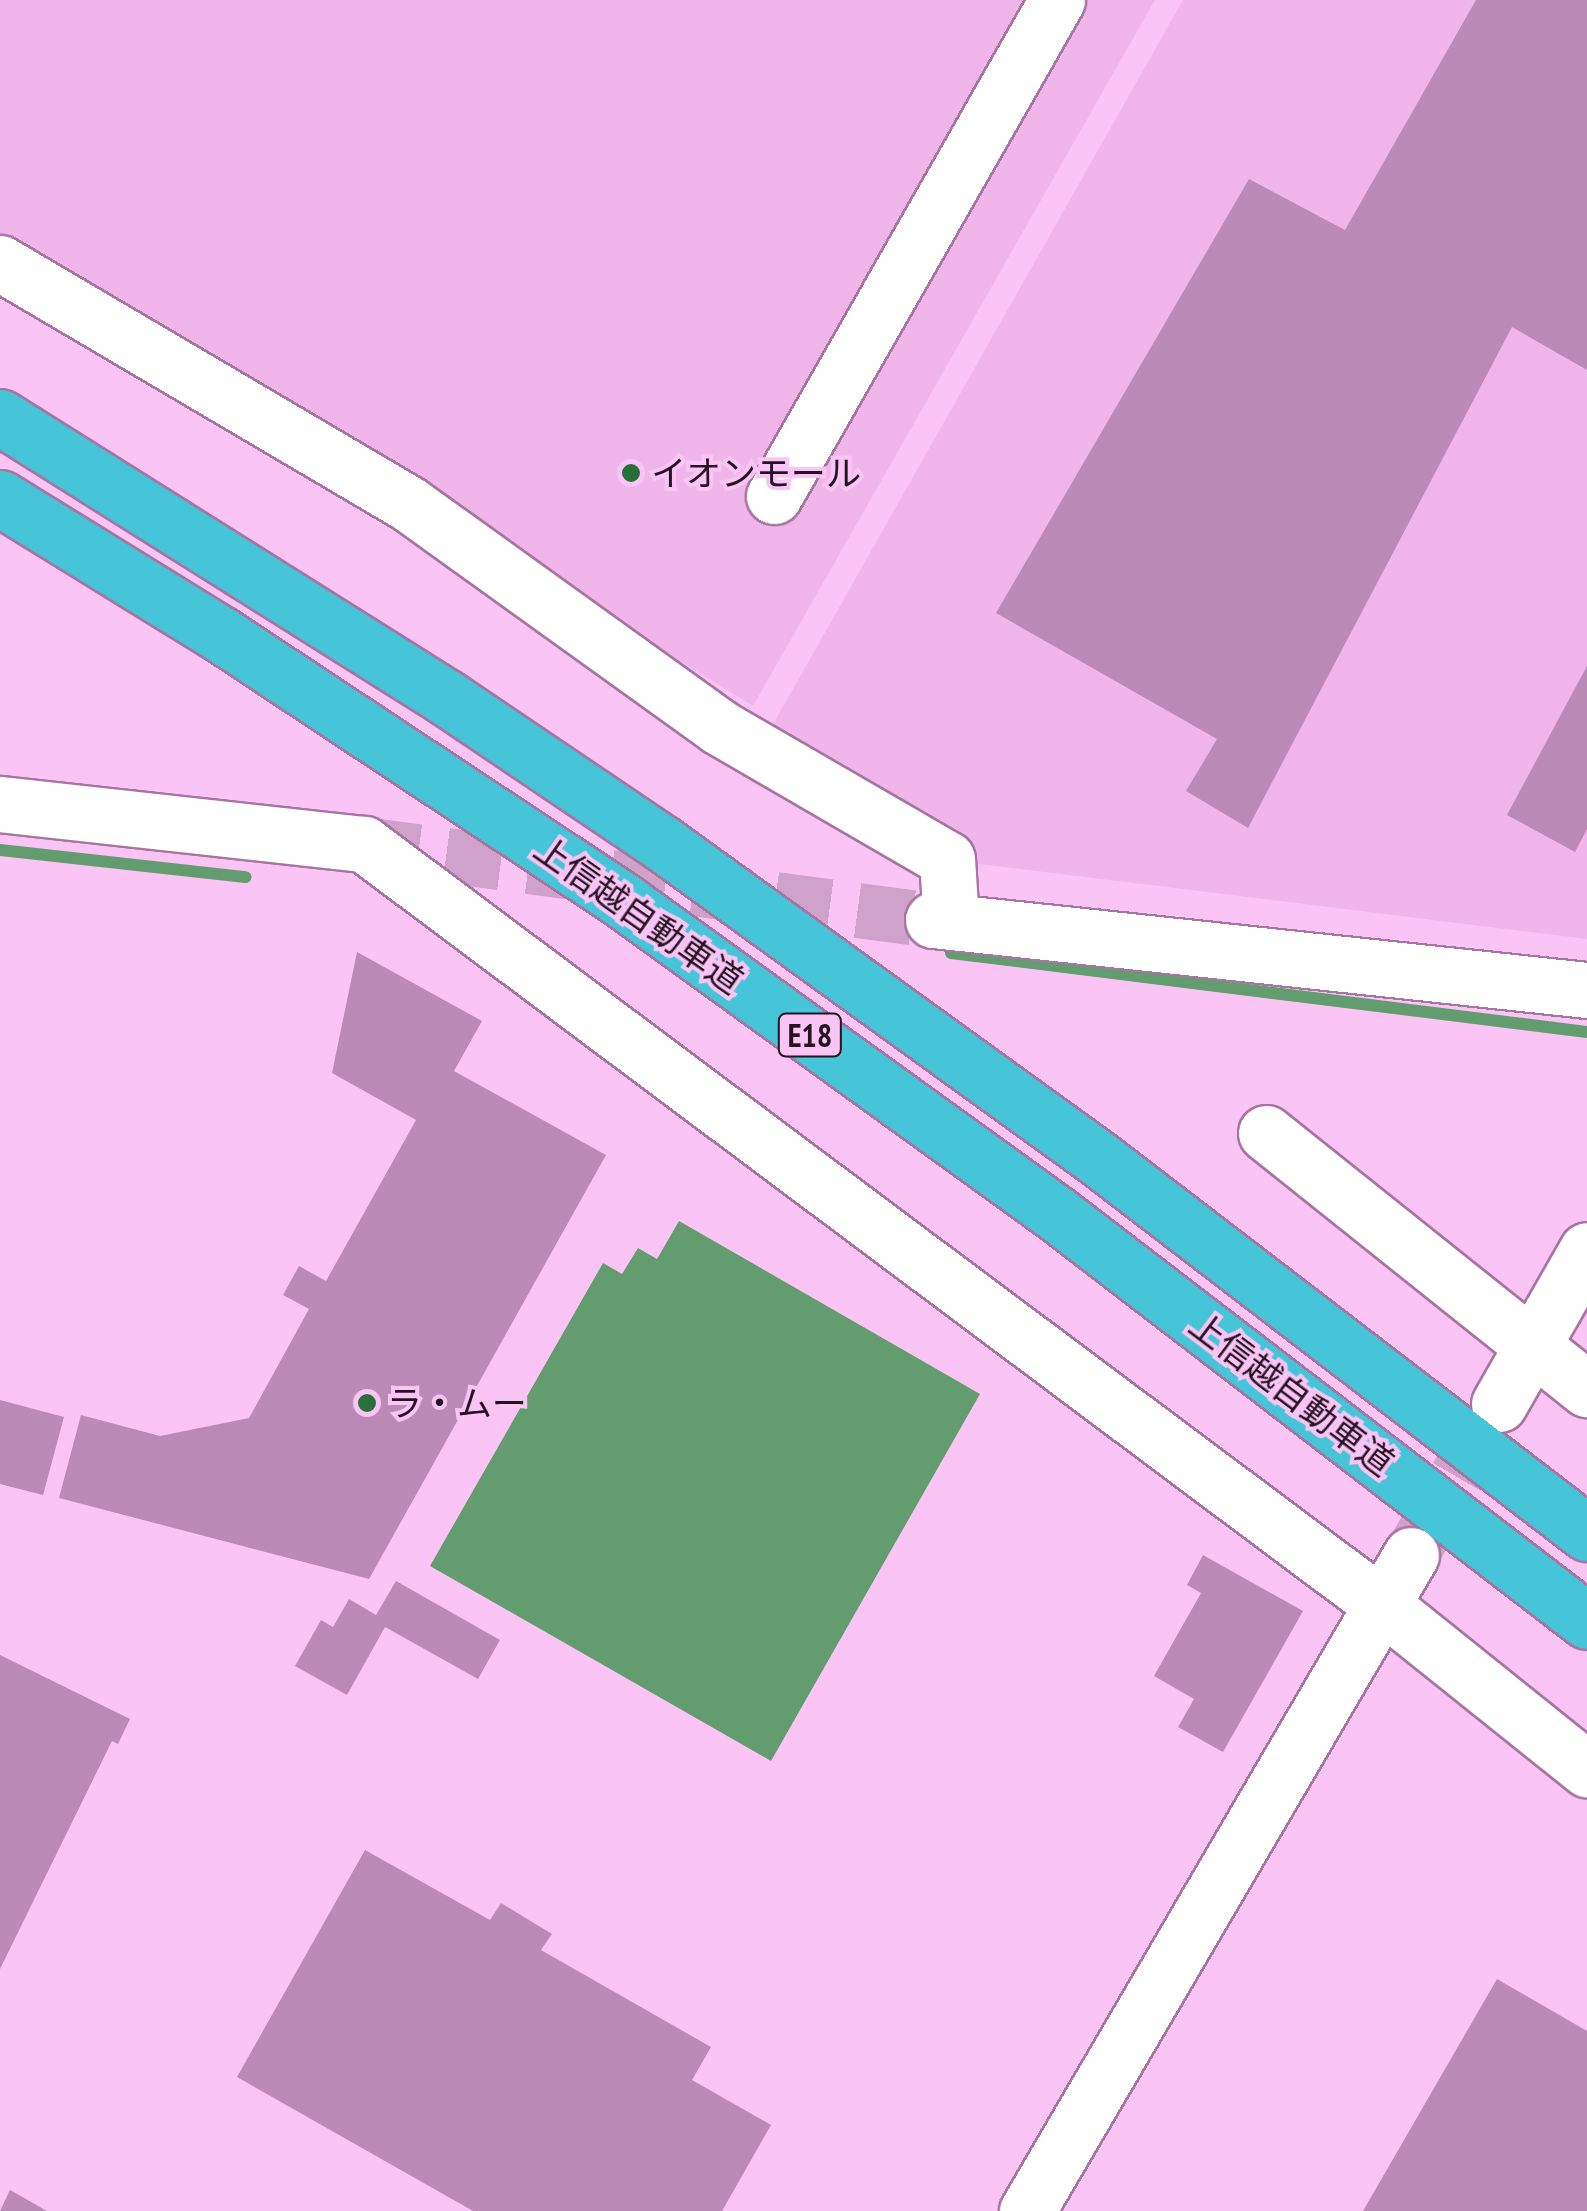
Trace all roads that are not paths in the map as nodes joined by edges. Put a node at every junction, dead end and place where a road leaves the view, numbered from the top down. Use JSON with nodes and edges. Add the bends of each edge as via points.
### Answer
{"nodes":[{"id":1,"x":1058,"y":0,"type":"edge"},
{"id":2,"x":0,"y":263,"type":"edge"},
{"id":3,"x":0,"y":417,"type":"edge"},
{"id":4,"x":774,"y":496,"type":"dead end"},
{"id":5,"x":0,"y":498,"type":"edge"},
{"id":6,"x":0,"y":804,"type":"edge"},
{"id":7,"x":1587,"y":990,"type":"edge"},
{"id":8,"x":1266,"y":1132,"type":"dead end"},
{"id":9,"x":1587,"y":1250,"type":"edge"},
{"id":10,"x":1532,"y":1346,"type":"junction"},
{"id":11,"x":1587,"y":1390,"type":"edge"},
{"id":12,"x":1499,"y":1404,"type":"tunnel mouth"},
{"id":13,"x":1587,"y":1533,"type":"edge"},
{"id":14,"x":1410,"y":1555,"type":"tunnel mouth"},
{"id":15,"x":1382,"y":1605,"type":"junction"},
{"id":16,"x":1587,"y":1620,"type":"edge"},
{"id":17,"x":1587,"y":1769,"type":"edge"},
{"id":18,"x":1026,"y":2211,"type":"edge"}],
"edges":[{"from":1,"to":4,"type":"street"},
{"from":2,"to":7,"type":"street","via":[[408,504],[719,727],[948,859],[942,921]]},
{"from":3,"to":13,"type":"highway","name":"上信越自動車道","number":"E18","via":[[447,698],[662,843],[1098,1159]]},
{"from":5,"to":16,"type":"highway","name":"上信越自動車道","number":"E18","via":[[222,635],[625,902],[1058,1214]]},
{"from":6,"to":15,"type":"street","via":[[364,844]]},
{"from":8,"to":10,"type":"street"},
{"from":9,"to":10,"type":"street"},
{"from":10,"to":11,"type":"street"},
{"from":10,"to":12,"type":"street"},
{"from":14,"to":15,"type":"street"},
{"from":15,"to":17,"type":"street"},
{"from":15,"to":18,"type":"street"}]}
